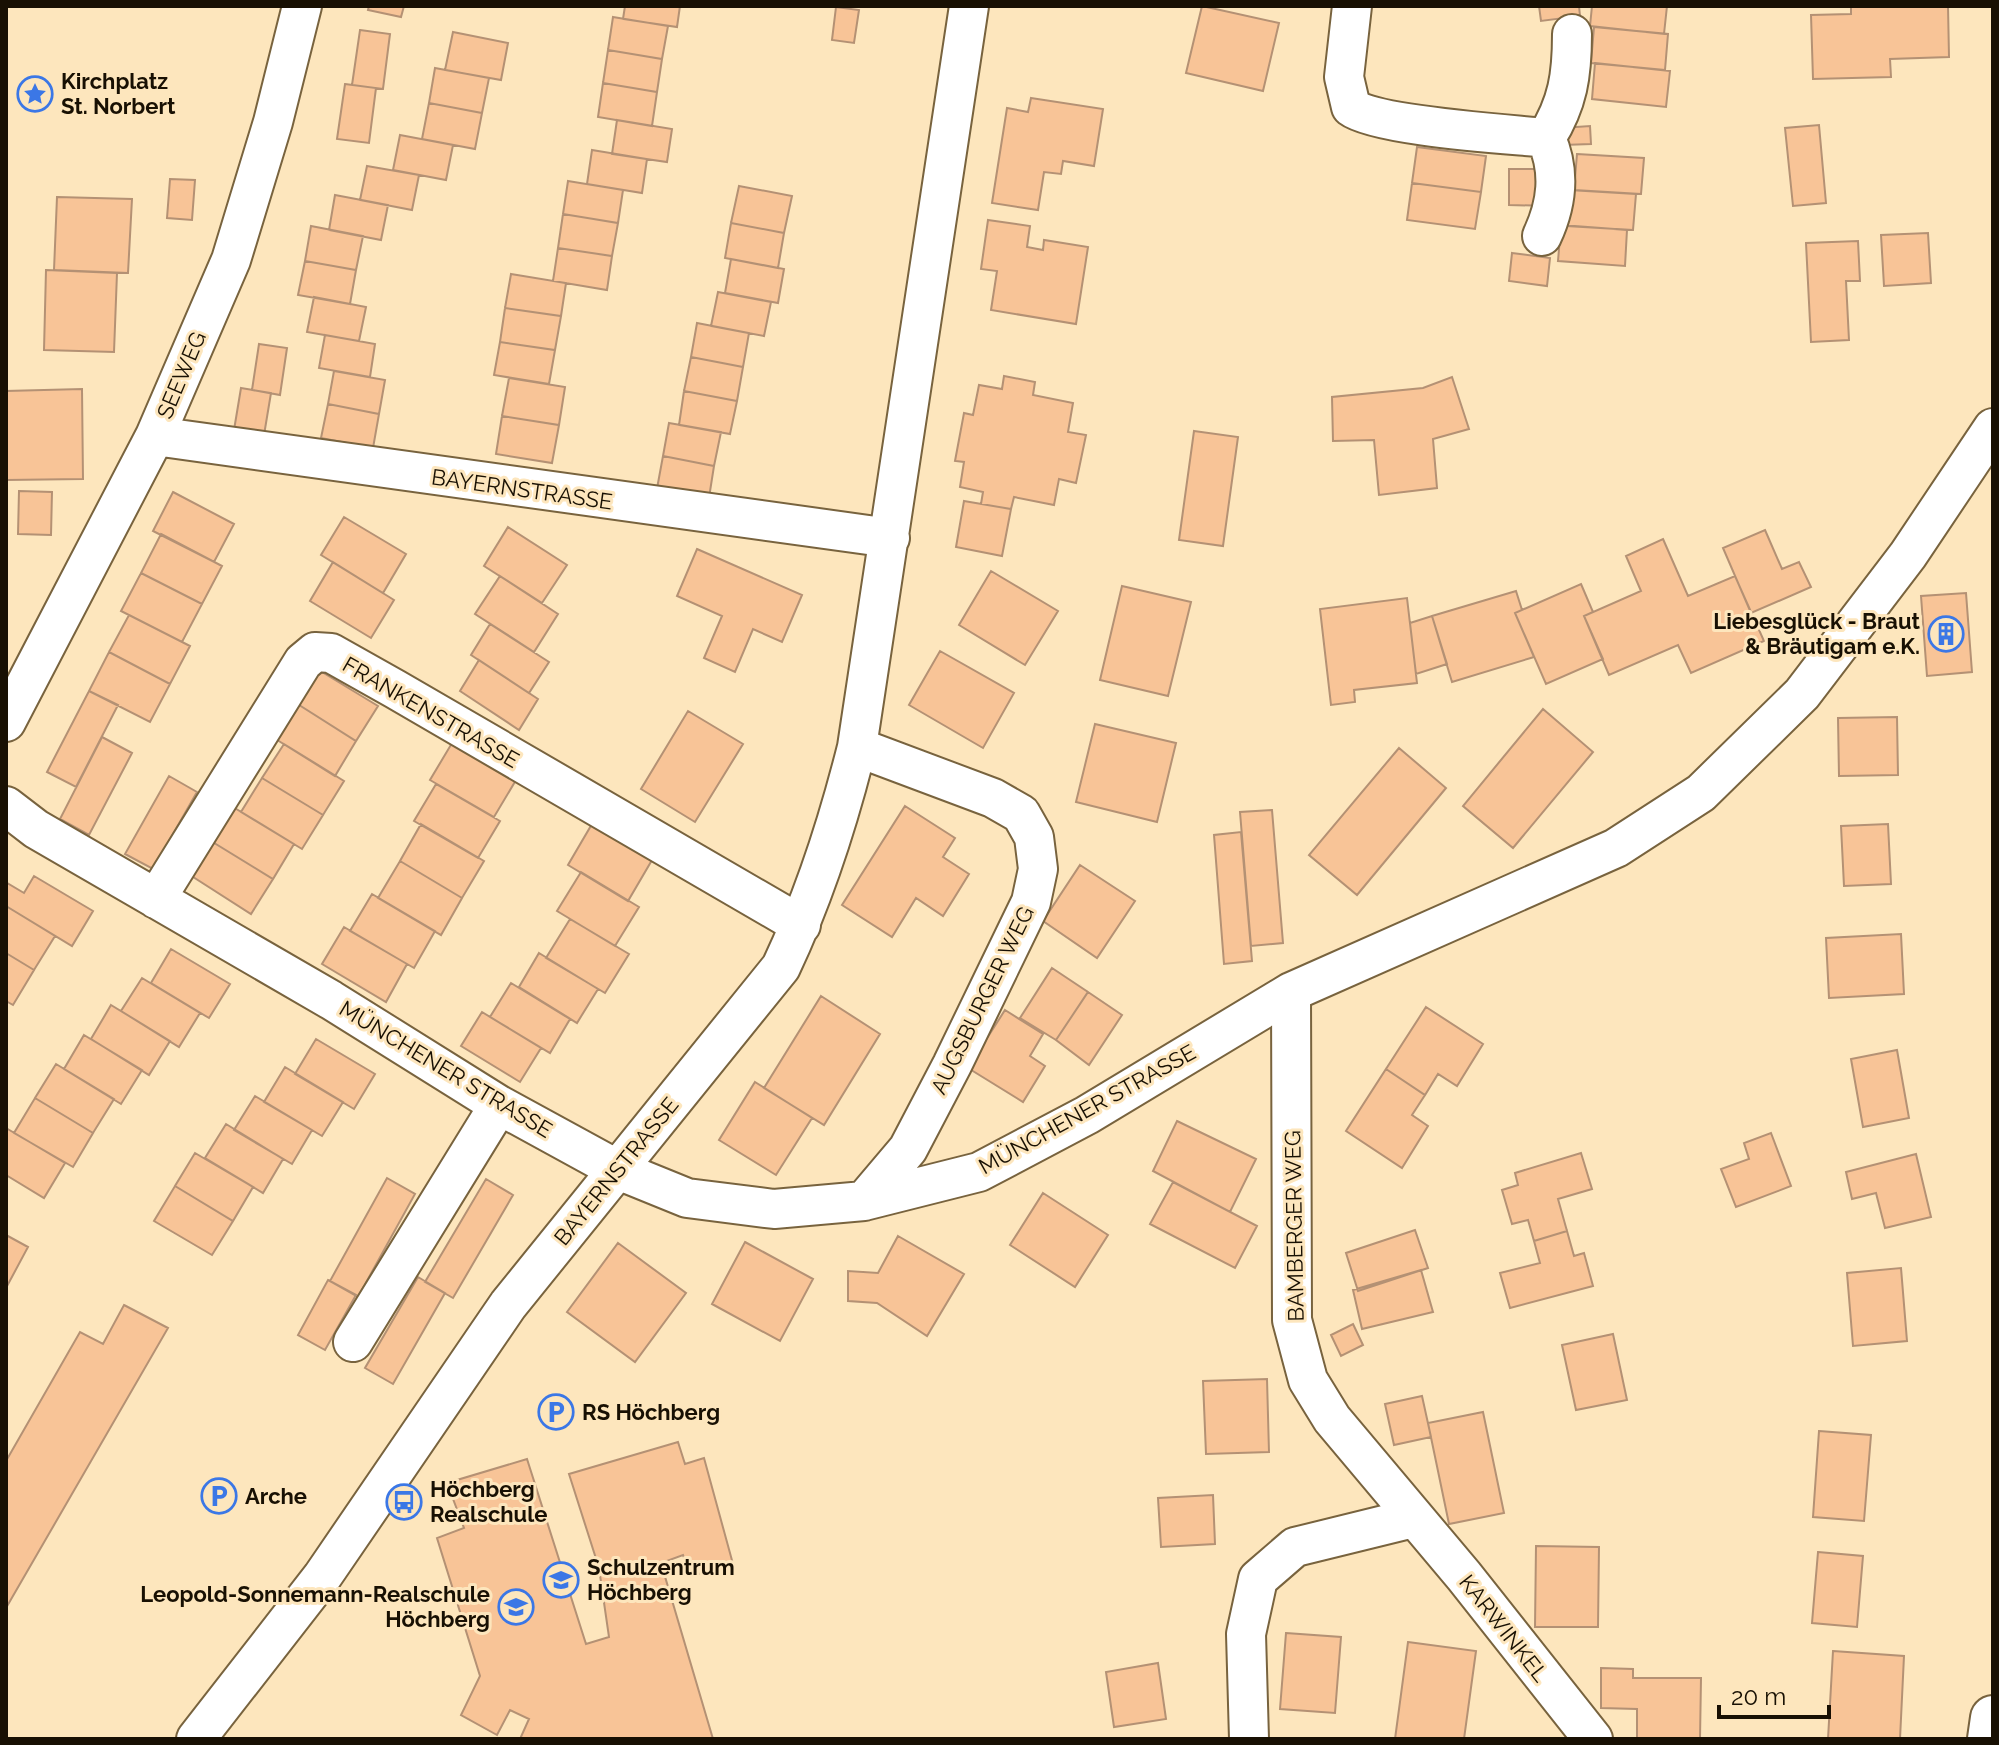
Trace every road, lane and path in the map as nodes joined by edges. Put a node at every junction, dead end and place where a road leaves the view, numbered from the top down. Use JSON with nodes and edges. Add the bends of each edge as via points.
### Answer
{"nodes":[{"id":1,"x":302,"y":6,"type":"edge"},
{"id":2,"x":969,"y":6,"type":"edge"},
{"id":3,"x":1352,"y":6,"type":"edge"},
{"id":4,"x":1572,"y":34,"type":"dead end"},
{"id":5,"x":1546,"y":138,"type":"junction"},
{"id":6,"x":1542,"y":236,"type":"dead end"},
{"id":7,"x":1993,"y":428,"type":"edge"},
{"id":8,"x":155,"y":436,"type":"junction"},
{"id":9,"x":890,"y":538,"type":"junction"},
{"id":10,"x":6,"y":722,"type":"edge"},
{"id":11,"x":857,"y":747,"type":"junction"},
{"id":12,"x":6,"y":806,"type":"edge"},
{"id":13,"x":156,"y":899,"type":"junction"},
{"id":14,"x":801,"y":925,"type":"junction"},
{"id":15,"x":1291,"y":992,"type":"junction"},
{"id":16,"x":499,"y":1105,"type":"junction"},
{"id":17,"x":618,"y":1170,"type":"junction"},
{"id":18,"x":864,"y":1201,"type":"junction"},
{"id":19,"x":353,"y":1342,"type":"dead end"},
{"id":20,"x":1413,"y":1518,"type":"junction"},
{"id":21,"x":1993,"y":1718,"type":"edge"},
{"id":22,"x":196,"y":1739,"type":"edge"},
{"id":23,"x":1249,"y":1739,"type":"edge"},
{"id":24,"x":1593,"y":1739,"type":"edge"},
{"id":25,"x":1990,"y":1739,"type":"edge"}],
"edges":[{"from":1,"to":8,"type":"street","name":"SEEWEG","via":[[231,260]]},
{"from":2,"to":9,"type":"street","name":"BAYERNSTRASSE"},
{"from":3,"to":5,"type":"street","via":[[1344,77],[1351,107],[1361,115]]},
{"from":4,"to":5,"type":"street","via":[[1572,81],[1563,112]]},
{"from":5,"to":6,"type":"street","via":[[1555,159],[1555,209]]},
{"from":7,"to":15,"type":"street","name":"MÜNCHENER STRASSE","via":[[1908,555],[1802,694],[1701,793],[1616,848]]},
{"from":8,"to":9,"type":"street","name":"BAYERNSTRASSE"},
{"from":8,"to":10,"type":"street","name":"SEEWEG"},
{"from":9,"to":11,"type":"street","name":"BAYERNSTRASSE"},
{"from":11,"to":14,"type":"street","name":"BAYERNSTRASSE","via":[[835,835]]},
{"from":11,"to":18,"type":"street","name":"AUGSBURGER WEG","via":[[993,798],[1021,814],[1034,837],[1038,869],[1031,902],[945,1079],[908,1149]]},
{"from":12,"to":13,"type":"street","name":"MÜNCHENER STRASSE"},
{"from":13,"to":14,"type":"street","name":"FRANKENSTRASSE","via":[[303,662],[315,652],[331,653]]},
{"from":13,"to":16,"type":"street","name":"MÜNCHENER STRASSE"},
{"from":14,"to":17,"type":"street","name":"BAYERNSTRASSE","via":[[781,967]]},
{"from":15,"to":18,"type":"street","name":"MÜNCHENER STRASSE","via":[[1087,1115],[979,1172]]},
{"from":15,"to":20,"type":"street","name":"BAMBERGER WEG","via":[[1292,1320],[1308,1380],[1332,1419]]},
{"from":16,"to":17,"type":"street","name":"MÜNCHENER STRASSE"},
{"from":16,"to":19,"type":"street"},
{"from":17,"to":18,"type":"street","name":"MÜNCHENER STRASSE","via":[[687,1198],[745,1206],[774,1209]]},
{"from":17,"to":22,"type":"street","name":"BAYERNSTRASSE","via":[[508,1305],[322,1577]]},
{"from":20,"to":23,"type":"street","via":[[1295,1547],[1258,1579],[1246,1634]]},
{"from":20,"to":24,"type":"street","name":"KARWINKEL"},
{"from":21,"to":25,"type":"main road"}]}
